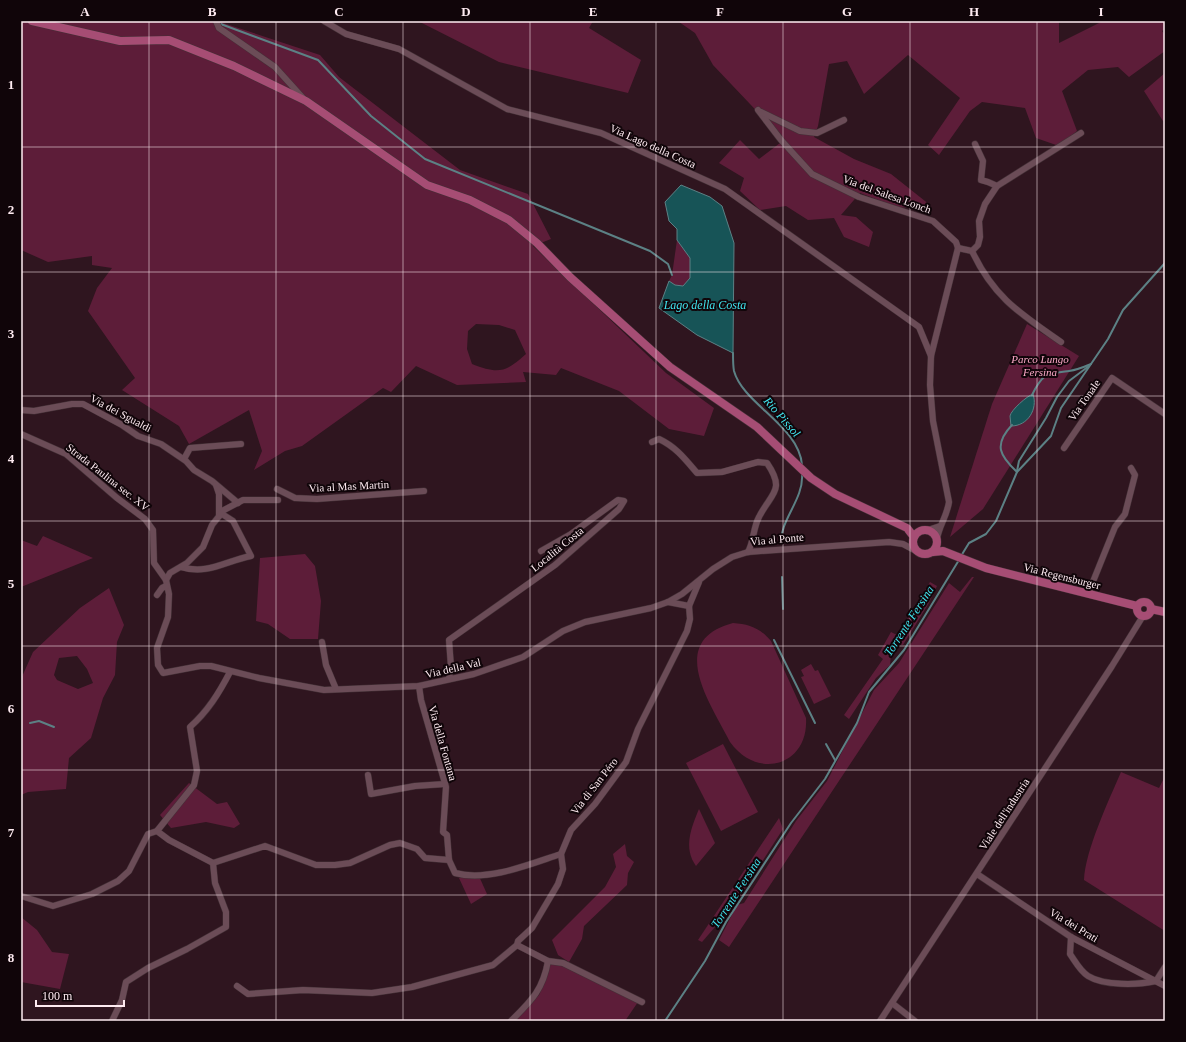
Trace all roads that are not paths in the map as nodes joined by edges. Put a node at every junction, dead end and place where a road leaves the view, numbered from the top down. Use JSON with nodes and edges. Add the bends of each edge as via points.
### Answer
{"nodes":[{"id":1,"x":32,"y":21,"type":"edge"},
{"id":2,"x":324,"y":21,"type":"edge"},
{"id":3,"x":217,"y":24,"type":"edge"},
{"id":4,"x":306,"y":101,"type":"junction"},
{"id":5,"x":844,"y":120,"type":"dead end"},
{"id":6,"x":1081,"y":133,"type":"dead end"},
{"id":7,"x":975,"y":144,"type":"dead end"},
{"id":8,"x":997,"y":186,"type":"junction"},
{"id":9,"x":958,"y":248,"type":"junction"},
{"id":10,"x":972,"y":251,"type":"junction"},
{"id":11,"x":1061,"y":342,"type":"dead end"},
{"id":12,"x":931,"y":356,"type":"junction"},
{"id":13,"x":21,"y":410,"type":"edge"},
{"id":14,"x":1165,"y":414,"type":"edge"},
{"id":15,"x":21,"y":434,"type":"edge"},
{"id":16,"x":652,"y":442,"type":"dead end"},
{"id":17,"x":241,"y":444,"type":"dead end"},
{"id":18,"x":1064,"y":448,"type":"dead end"},
{"id":19,"x":184,"y":459,"type":"junction"},
{"id":20,"x":1131,"y":468,"type":"dead end"},
{"id":21,"x":216,"y":485,"type":"junction"},
{"id":22,"x":277,"y":489,"type":"dead end"},
{"id":23,"x":424,"y":491,"type":"dead end"},
{"id":24,"x":278,"y":500,"type":"dead end"},
{"id":25,"x":238,"y":503,"type":"junction"},
{"id":26,"x":221,"y":515,"type":"junction"},
{"id":27,"x":897,"y":523,"type":"junction"},
{"id":28,"x":940,"y":526,"type":"junction"},
{"id":29,"x":925,"y":530,"type":"junction"},
{"id":30,"x":913,"y":538,"type":"junction"},
{"id":31,"x":937,"y":541,"type":"junction"},
{"id":32,"x":903,"y":544,"type":"junction"},
{"id":33,"x":541,"y":551,"type":"dead end"},
{"id":34,"x":916,"y":551,"type":"junction"},
{"id":35,"x":748,"y":552,"type":"junction"},
{"id":36,"x":933,"y":552,"type":"junction"},
{"id":37,"x":943,"y":552,"type":"junction"},
{"id":38,"x":181,"y":568,"type":"junction"},
{"id":39,"x":699,"y":581,"type":"junction"},
{"id":40,"x":166,"y":583,"type":"junction"},
{"id":41,"x":157,"y":594,"type":"dead end"},
{"id":42,"x":682,"y":594,"type":"junction"},
{"id":43,"x":1088,"y":594,"type":"junction"},
{"id":44,"x":668,"y":602,"type":"junction"},
{"id":45,"x":690,"y":604,"type":"junction"},
{"id":46,"x":1137,"y":606,"type":"junction"},
{"id":47,"x":1150,"y":609,"type":"junction"},
{"id":48,"x":1165,"y":612,"type":"edge"},
{"id":49,"x":1143,"y":616,"type":"junction"},
{"id":50,"x":322,"y":642,"type":"dead end"},
{"id":51,"x":230,"y":672,"type":"junction"},
{"id":52,"x":449,"y":679,"type":"junction"},
{"id":53,"x":419,"y":686,"type":"junction"},
{"id":54,"x":336,"y":689,"type":"junction"},
{"id":55,"x":368,"y":775,"type":"dead end"},
{"id":56,"x":445,"y":784,"type":"junction"},
{"id":57,"x":157,"y":830,"type":"junction"},
{"id":58,"x":561,"y":854,"type":"junction"},
{"id":59,"x":449,"y":860,"type":"junction"},
{"id":60,"x":213,"y":864,"type":"junction"},
{"id":61,"x":976,"y":874,"type":"junction"},
{"id":62,"x":21,"y":896,"type":"edge"},
{"id":63,"x":1071,"y":937,"type":"junction"},
{"id":64,"x":517,"y":945,"type":"junction"},
{"id":65,"x":548,"y":961,"type":"junction"},
{"id":66,"x":1165,"y":967,"type":"edge"},
{"id":67,"x":1156,"y":981,"type":"junction"},
{"id":68,"x":237,"y":986,"type":"dead end"},
{"id":69,"x":1165,"y":986,"type":"edge"},
{"id":70,"x":642,"y":1002,"type":"dead end"},
{"id":71,"x":892,"y":1003,"type":"junction"},
{"id":72,"x":112,"y":1021,"type":"edge"},
{"id":73,"x":510,"y":1021,"type":"edge"},
{"id":74,"x":880,"y":1021,"type":"edge"},
{"id":75,"x":915,"y":1021,"type":"edge"}],
"edges":[{"from":1,"to":4,"type":"main road","via":[[120,41],[169,40],[234,66]]},
{"from":2,"to":12,"type":"street","name":"Via Lago della Costa","via":[[346,34],[399,49],[507,109],[601,133],[725,189],[920,327]]},
{"from":3,"to":4,"type":"street","via":[[232,38],[275,67]]},
{"from":4,"to":27,"type":"main road","via":[[427,185],[470,200],[509,220],[670,367],[757,427],[811,478],[835,494]]},
{"from":5,"to":9,"type":"street","name":"Via del Salesa Lonch","via":[[817,133],[800,131],[758,110],[780,140],[812,174],[859,197],[933,221],[956,242]]},
{"from":6,"to":8,"type":"street"},
{"from":7,"to":8,"type":"street","via":[[983,161],[981,180]]},
{"from":8,"to":10,"type":"street","via":[[985,204],[979,221],[978,245]]},
{"from":9,"to":10,"type":"street"},
{"from":9,"to":12,"type":"street"},
{"from":10,"to":11,"type":"street","via":[[999,295],[1017,312]]},
{"from":12,"to":28,"type":"street","via":[[933,421],[949,502],[947,515]]},
{"from":13,"to":19,"type":"street","name":"Via dei Sgualdi","via":[[34,411],[84,404],[138,436],[160,444]]},
{"from":14,"to":18,"type":"street","name":"Via Tonale","via":[[1112,378]]},
{"from":15,"to":40,"type":"street","name":"Strada Paulina sec. XV","via":[[66,454],[145,519],[153,530],[154,563]]},
{"from":16,"to":35,"type":"street","via":[[659,439],[671,444],[697,473],[722,472],[758,462],[767,463],[777,487],[759,516]]},
{"from":17,"to":19,"type":"street","via":[[190,448]]},
{"from":19,"to":21,"type":"street","name":"Via dei Sgualdi","via":[[194,470]]},
{"from":20,"to":43,"type":"street","via":[[1135,474],[1125,514],[1115,527]]},
{"from":21,"to":25,"type":"street","name":"Via dei Sgualdi"},
{"from":21,"to":26,"type":"street"},
{"from":22,"to":23,"type":"street","name":"Via al Mas Martin","via":[[295,498],[317,499]]},
{"from":24,"to":25,"type":"street","via":[[249,499]]},
{"from":25,"to":26,"type":"street","via":[[224,510]]},
{"from":26,"to":38,"type":"street","via":[[212,525],[203,546]]},
{"from":26,"to":38,"type":"street","via":[[233,521],[251,556],[204,570]]},
{"from":27,"to":29,"type":"main road"},
{"from":27,"to":30,"type":"main road","via":[[910,530]]},
{"from":28,"to":29,"type":"street"},
{"from":28,"to":31,"type":"street"},
{"from":29,"to":30,"type":"main road"},
{"from":29,"to":31,"type":"main road","via":[[934,533]]},
{"from":30,"to":32,"type":"street","name":"Via al Ponte"},
{"from":30,"to":34,"type":"main road"},
{"from":31,"to":36,"type":"main road"},
{"from":31,"to":37,"type":"main road"},
{"from":32,"to":34,"type":"street","name":"Via al Ponte"},
{"from":32,"to":35,"type":"street","name":"Via al Ponte","via":[[889,542]]},
{"from":33,"to":52,"type":"street","name":"Località Costa","via":[[571,534],[618,500],[624,501],[619,509],[555,566],[449,640]]},
{"from":34,"to":36,"type":"main road","via":[[926,554]]},
{"from":35,"to":39,"type":"street","name":"Via al Ponte","via":[[732,557]]},
{"from":36,"to":37,"type":"main road"},
{"from":37,"to":43,"type":"main road","name":"Via Regensburger","via":[[982,567]]},
{"from":38,"to":40,"type":"street","via":[[175,569]]},
{"from":39,"to":42,"type":"street","name":"Via al Ponte"},
{"from":39,"to":45,"type":"street","name":"Via di San Péro"},
{"from":40,"to":41,"type":"street"},
{"from":40,"to":51,"type":"street","name":"Strada Paulina sec. XV","via":[[169,594],[168,617],[157,648],[158,665],[163,673],[200,666]]},
{"from":42,"to":44,"type":"street","name":"Via al Ponte"},
{"from":42,"to":45,"type":"street"},
{"from":43,"to":46,"type":"main road","name":"Via Regensburger"},
{"from":44,"to":45,"type":"street"},
{"from":44,"to":52,"type":"street","name":"Via della Val","via":[[585,622],[563,632],[523,657],[474,674]]},
{"from":45,"to":58,"type":"street","name":"Via di San Péro","via":[[687,631],[638,729],[626,762],[595,804],[571,830]]},
{"from":46,"to":47,"type":"main road","via":[[1144,602],[1148,603]]},
{"from":46,"to":49,"type":"main road","via":[[1138,612]]},
{"from":47,"to":48,"type":"main road"},
{"from":47,"to":49,"type":"main road","via":[[1148,614]]},
{"from":49,"to":61,"type":"street","name":"Viale dell'industria"},
{"from":50,"to":54,"type":"street","via":[[326,665]]},
{"from":51,"to":54,"type":"street","name":"Via della Val","via":[[324,690]]},
{"from":51,"to":57,"type":"street","via":[[203,716],[190,727],[197,771],[194,785]]},
{"from":52,"to":53,"type":"street","name":"Via della Val"},
{"from":53,"to":54,"type":"street","name":"Via della Val"},
{"from":53,"to":56,"type":"street","name":"Via della Fontana"},
{"from":55,"to":56,"type":"street","via":[[370,794]]},
{"from":56,"to":59,"type":"street","name":"Via della Fontana","via":[[443,832],[449,838]]},
{"from":57,"to":60,"type":"street","via":[[174,843]]},
{"from":57,"to":62,"type":"street","via":[[148,834],[129,871],[118,881],[92,894],[53,906]]},
{"from":58,"to":59,"type":"street","name":"Via della Fontana","via":[[508,872],[463,876],[455,873]]},
{"from":58,"to":64,"type":"street","via":[[563,869],[558,884],[532,928]]},
{"from":59,"to":60,"type":"street","via":[[425,858],[417,848],[400,843],[350,863],[335,865],[316,865],[264,846]]},
{"from":60,"to":72,"type":"street","via":[[215,883],[226,912],[226,927],[126,982],[122,1000]]},
{"from":61,"to":63,"type":"street","name":"Via dei Prati"},
{"from":61,"to":71,"type":"street","name":"Viale dell'industria"},
{"from":63,"to":67,"type":"street","name":"Via dei Prati"},
{"from":63,"to":67,"type":"street","via":[[1070,954],[1087,975],[1096,980],[1122,984]]},
{"from":64,"to":65,"type":"street"},
{"from":64,"to":68,"type":"street","via":[[493,964],[412,987],[372,993],[304,990],[248,994]]},
{"from":65,"to":70,"type":"street","via":[[563,963]]},
{"from":65,"to":73,"type":"street","via":[[545,978],[536,995]]},
{"from":66,"to":67,"type":"street"},
{"from":67,"to":69,"type":"street","name":"Via dei Prati"},
{"from":71,"to":74,"type":"street","name":"Viale dell'industria"},
{"from":71,"to":75,"type":"street"}]}
